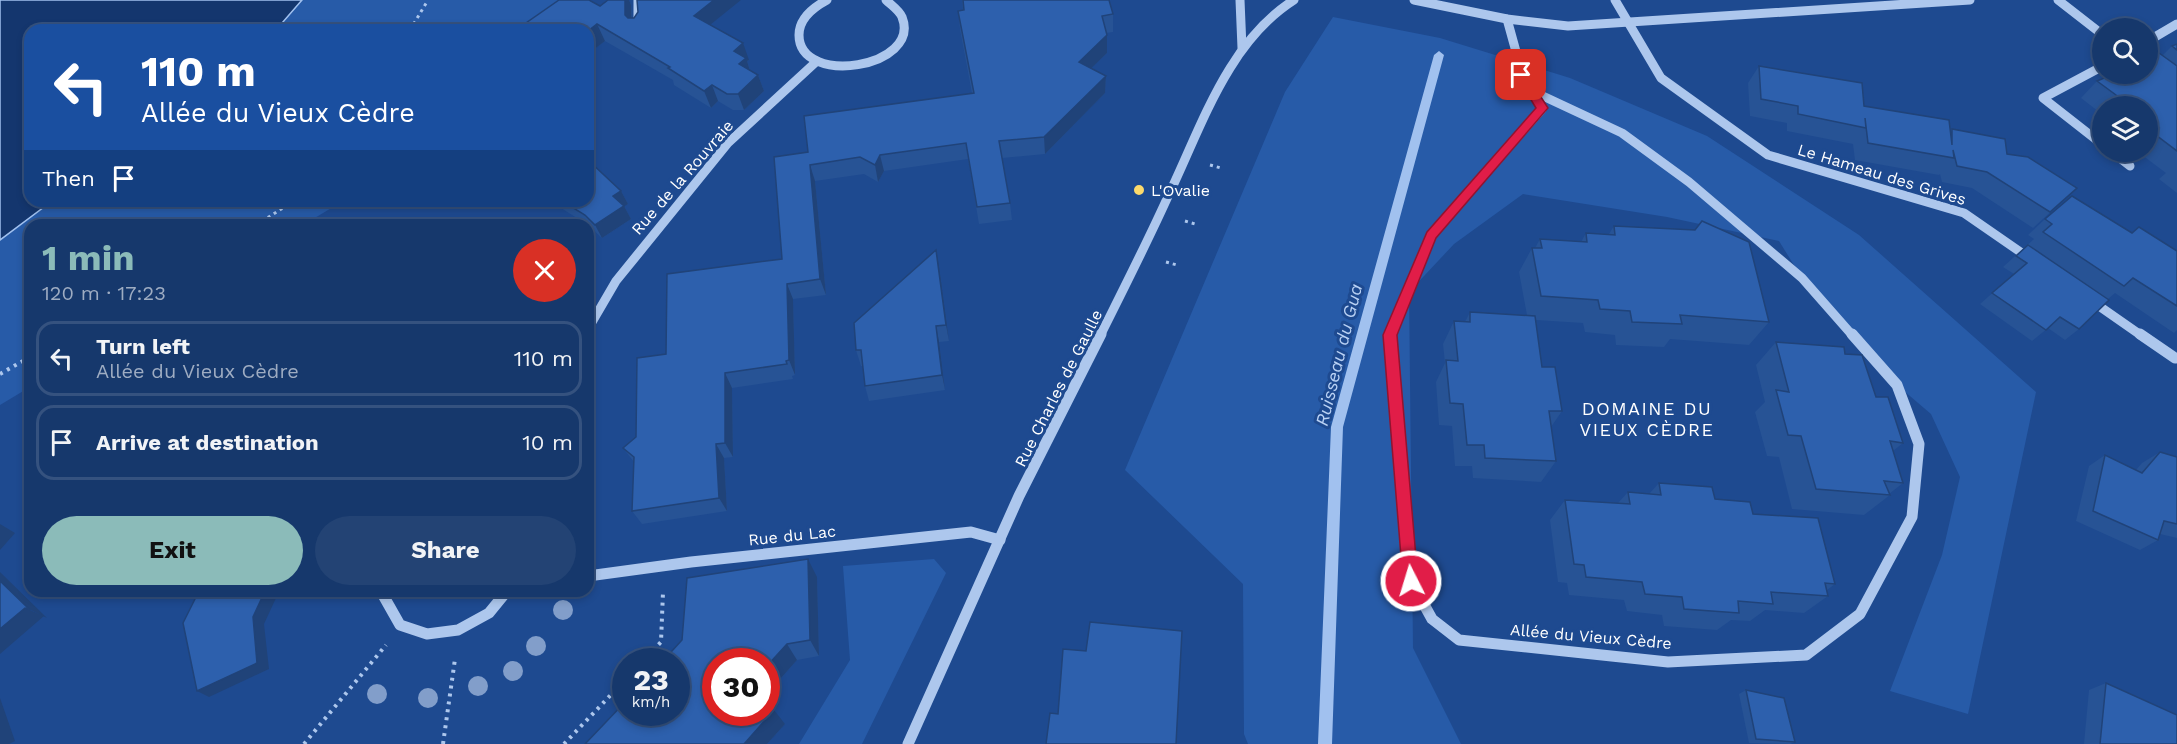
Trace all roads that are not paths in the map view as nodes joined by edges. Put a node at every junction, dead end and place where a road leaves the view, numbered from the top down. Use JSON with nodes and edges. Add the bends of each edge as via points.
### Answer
{"nodes":[{"id":1,"x":638,"y":0,"type":"edge"},
{"id":2,"x":827,"y":0,"type":"edge"},
{"id":3,"x":886,"y":0,"type":"edge"},
{"id":4,"x":1240,"y":0,"type":"edge"},
{"id":5,"x":1294,"y":0,"type":"edge"},
{"id":6,"x":1414,"y":0,"type":"edge"},
{"id":7,"x":1615,"y":0,"type":"edge"},
{"id":8,"x":1970,"y":0,"type":"edge"},
{"id":9,"x":2058,"y":0,"type":"edge"},
{"id":10,"x":1507,"y":19,"type":"junction"},
{"id":11,"x":1630,"y":23,"type":"junction"},
{"id":12,"x":2177,"y":24,"type":"edge"},
{"id":13,"x":2092,"y":26,"type":"edge"},
{"id":14,"x":638,"y":29,"type":"edge"},
{"id":15,"x":2158,"y":35,"type":"edge"},
{"id":16,"x":1242,"y":48,"type":"junction"},
{"id":17,"x":817,"y":61,"type":"junction"},
{"id":18,"x":2092,"y":72,"type":"edge"},
{"id":19,"x":1528,"y":89,"type":"junction"},
{"id":20,"x":2092,"y":136,"type":"edge"},
{"id":21,"x":2125,"y":162,"type":"edge"},
{"id":22,"x":2130,"y":166,"type":"dead end"},
{"id":23,"x":2041,"y":266,"type":"edge"},
{"id":24,"x":2079,"y":292,"type":"edge"},
{"id":25,"x":594,"y":319,"type":"edge"},
{"id":26,"x":2175,"y":358,"type":"dead end"},
{"id":27,"x":1000,"y":540,"type":"junction"},
{"id":28,"x":594,"y":575,"type":"edge"},
{"id":29,"x":384,"y":597,"type":"edge"},
{"id":30,"x":502,"y":597,"type":"edge"},
{"id":31,"x":908,"y":744,"type":"edge"}],
"edges":[{"from":1,"to":14,"type":"street"},
{"from":2,"to":17,"type":"street","via":[[805,15],[800,27],[799,40]]},
{"from":3,"to":17,"type":"street","via":[[905,22],[904,34],[885,57],[851,67]]},
{"from":4,"to":16,"type":"street"},
{"from":5,"to":16,"type":"street","name":"Rue Charles de Gaulle","via":[[1275,12]]},
{"from":6,"to":10,"type":"street"},
{"from":7,"to":11,"type":"street","name":"Le Hameau des Grives"},
{"from":8,"to":11,"type":"street"},
{"from":9,"to":13,"type":"street"},
{"from":10,"to":11,"type":"street","via":[[1568,26]]},
{"from":10,"to":19,"type":"street","name":"Allée du Vieux Cèdre"},
{"from":11,"to":23,"type":"street","name":"Le Hameau des Grives","via":[[1661,78],[1768,155],[1964,213]]},
{"from":12,"to":15,"type":"street"},
{"from":16,"to":27,"type":"street","name":"Rue Charles de Gaulle"},
{"from":17,"to":25,"type":"street","name":"Rue de la Rouvraie","via":[[728,143],[616,281]]},
{"from":18,"to":20,"type":"street","via":[[2043,98]]},
{"from":19,"to":19,"type":"street","name":"Allée du Vieux Cèdre","via":[[1622,133],[1689,182],[1802,278],[1897,385],[1919,444],[1912,517],[1860,614],[1806,655],[1668,662],[1459,640],[1432,619],[1411,581],[1390,335],[1431,235],[1542,108]]},
{"from":21,"to":22,"type":"street"},
{"from":24,"to":26,"type":"street"},
{"from":27,"to":28,"type":"street","name":"Rue du Lac","via":[[971,532]]},
{"from":27,"to":31,"type":"street","name":"Rue Charles de Gaulle"},
{"from":29,"to":30,"type":"street","via":[[400,625],[427,634],[458,630],[489,613]]}]}
